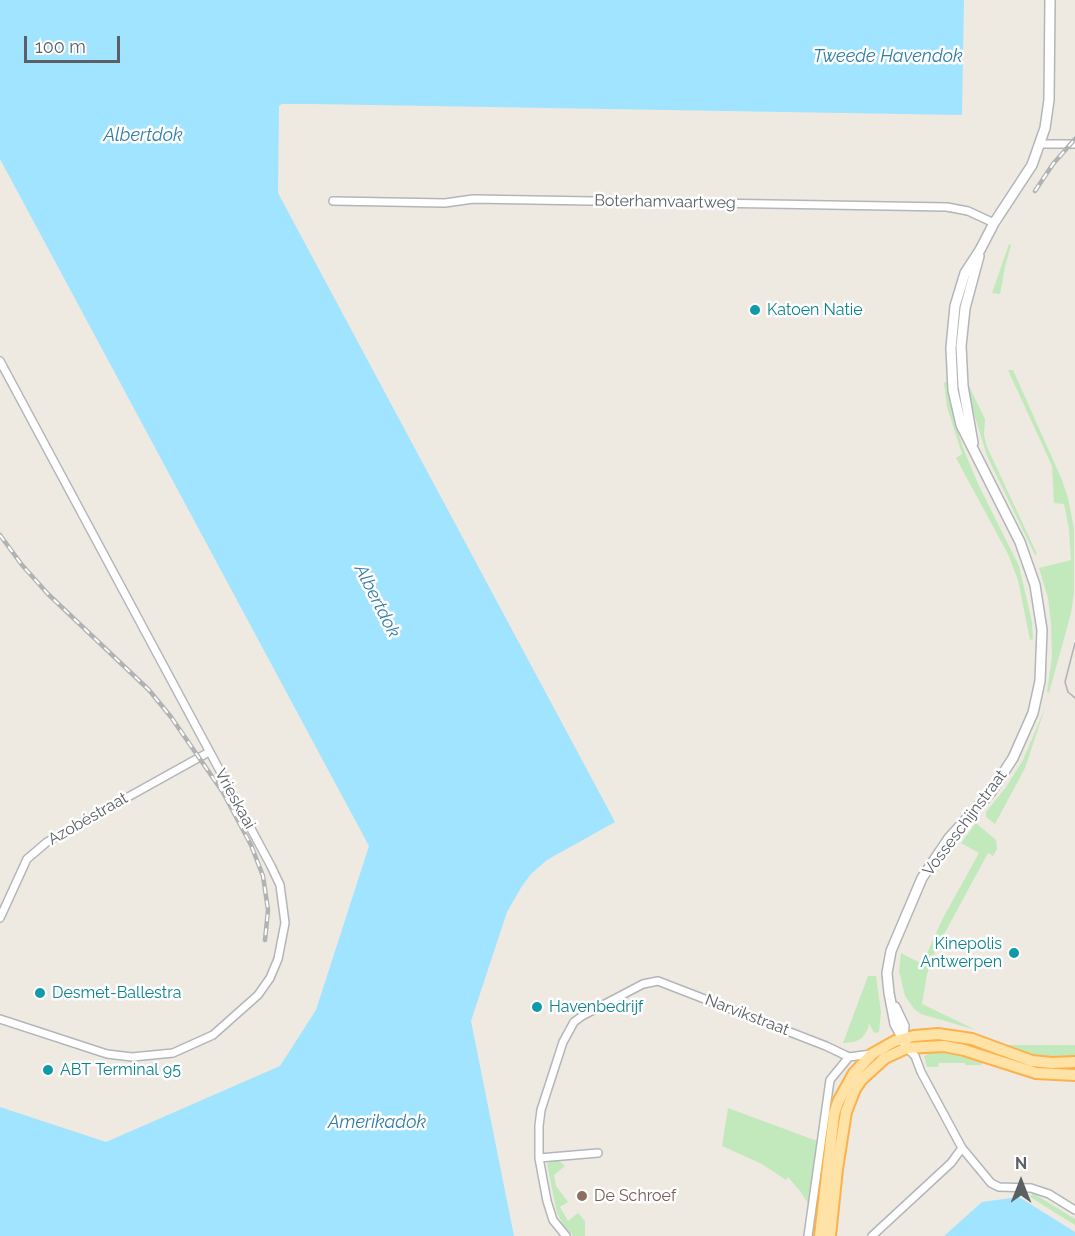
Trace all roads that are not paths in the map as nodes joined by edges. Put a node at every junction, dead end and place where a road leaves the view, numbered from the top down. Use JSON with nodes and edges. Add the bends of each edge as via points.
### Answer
{"nodes":[{"id":1,"x":1050,"y":0,"type":"edge"},
{"id":2,"x":1041,"y":144,"type":"junction"},
{"id":3,"x":1075,"y":144,"type":"edge"},
{"id":4,"x":333,"y":201,"type":"dead end"},
{"id":5,"x":994,"y":222,"type":"junction"},
{"id":6,"x":0,"y":361,"type":"edge"},
{"id":7,"x":209,"y":752,"type":"junction"},
{"id":8,"x":0,"y":918,"type":"edge"},
{"id":9,"x":0,"y":1019,"type":"edge"},
{"id":10,"x":905,"y":1043,"type":"junction"},
{"id":11,"x":872,"y":1054,"type":"junction"},
{"id":12,"x":849,"y":1057,"type":"junction"},
{"id":13,"x":1075,"y":1062,"type":"edge"},
{"id":14,"x":860,"y":1074,"type":"junction"},
{"id":15,"x":1075,"y":1075,"type":"edge"},
{"id":16,"x":962,"y":1148,"type":"junction"},
{"id":17,"x":598,"y":1153,"type":"dead end"},
{"id":18,"x":539,"y":1158,"type":"junction"},
{"id":19,"x":1075,"y":1210,"type":"edge"},
{"id":20,"x":566,"y":1236,"type":"edge"},
{"id":21,"x":808,"y":1236,"type":"edge"},
{"id":22,"x":820,"y":1236,"type":"edge"},
{"id":23,"x":830,"y":1236,"type":"edge"},
{"id":24,"x":872,"y":1236,"type":"edge"}],
"edges":[{"from":1,"to":2,"type":"street","name":"Vosseschijnstraat","via":[[1049,100]]},
{"from":2,"to":3,"type":"street"},
{"from":2,"to":5,"type":"street","name":"Vosseschijnstraat"},
{"from":4,"to":5,"type":"street","name":"Boterhamvaartweg","via":[[473,199],[947,207]]},
{"from":5,"to":10,"type":"street","name":"Vosseschijnstraat","via":[[961,285],[954,314],[952,381],[961,425],[1020,542],[1033,579],[1042,630],[1040,681],[1030,722],[1014,758],[922,878],[891,951],[889,993],[904,1026]]},
{"from":6,"to":7,"type":"street","name":"Vrieskaai"},
{"from":7,"to":8,"type":"street","name":"Azobéstraat","via":[[47,842],[27,859]]},
{"from":7,"to":9,"type":"street","name":"Vrieskaai","via":[[271,866],[284,903],[285,924],[278,959],[258,995],[213,1035],[173,1053],[152,1056],[107,1054]]},
{"from":10,"to":11,"type":"main road"},
{"from":10,"to":13,"type":"main road","via":[[931,1034],[953,1035],[1032,1061]]},
{"from":10,"to":14,"type":"main road"},
{"from":10,"to":15,"type":"main road","via":[[954,1047],[1036,1073]]},
{"from":10,"to":16,"type":"street","name":"Vosseschijnstraat"},
{"from":11,"to":12,"type":"street"},
{"from":11,"to":14,"type":"main road"},
{"from":12,"to":18,"type":"street","name":"Narvikstraat","via":[[658,981],[643,984],[582,1016],[568,1031],[541,1110]]},
{"from":12,"to":21,"type":"street","via":[[830,1080]]},
{"from":14,"to":22,"type":"main road","via":[[838,1102],[834,1114]]},
{"from":14,"to":23,"type":"main road","via":[[843,1126]]},
{"from":16,"to":19,"type":"street","name":"Vosseschijnstraat","via":[[991,1183],[1031,1188]]},
{"from":16,"to":24,"type":"street","via":[[951,1163]]},
{"from":17,"to":18,"type":"street"},
{"from":18,"to":20,"type":"street","via":[[550,1210]]}]}
